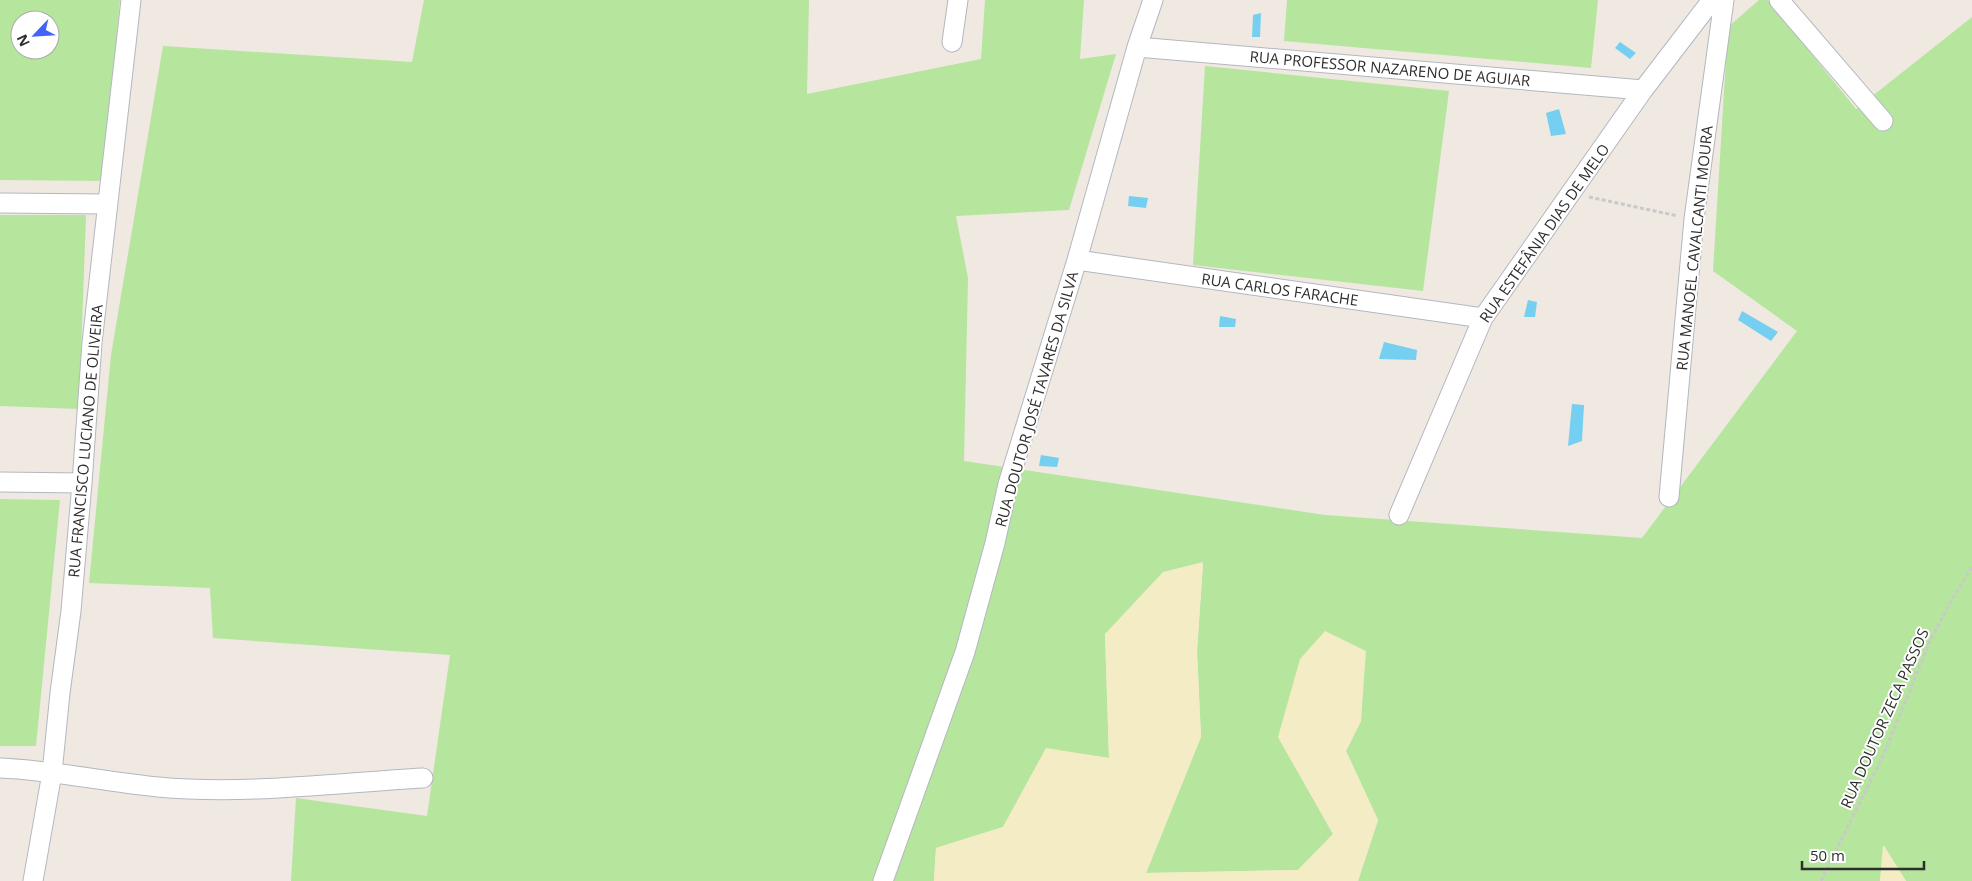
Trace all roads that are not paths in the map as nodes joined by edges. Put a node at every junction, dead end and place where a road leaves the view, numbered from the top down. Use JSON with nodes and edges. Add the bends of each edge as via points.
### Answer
{"nodes":[{"id":1,"x":131,"y":0,"type":"edge"},
{"id":2,"x":958,"y":0,"type":"edge"},
{"id":3,"x":1153,"y":0,"type":"edge"},
{"id":4,"x":1712,"y":0,"type":"edge"},
{"id":5,"x":1724,"y":0,"type":"edge"},
{"id":6,"x":1779,"y":0,"type":"edge"},
{"id":7,"x":952,"y":42,"type":"dead end"},
{"id":8,"x":1137,"y":47,"type":"junction"},
{"id":9,"x":1643,"y":90,"type":"junction"},
{"id":10,"x":1883,"y":121,"type":"dead end"},
{"id":11,"x":0,"y":203,"type":"edge"},
{"id":12,"x":107,"y":204,"type":"junction"},
{"id":13,"x":1077,"y":260,"type":"junction"},
{"id":14,"x":1483,"y":318,"type":"junction"},
{"id":15,"x":0,"y":482,"type":"edge"},
{"id":16,"x":82,"y":483,"type":"junction"},
{"id":17,"x":1669,"y":497,"type":"dead end"},
{"id":18,"x":1399,"y":514,"type":"dead end"},
{"id":19,"x":0,"y":768,"type":"edge"},
{"id":20,"x":52,"y":773,"type":"junction"},
{"id":21,"x":423,"y":778,"type":"dead end"},
{"id":22,"x":33,"y":881,"type":"edge"},
{"id":23,"x":883,"y":881,"type":"edge"}],
"edges":[{"from":1,"to":12,"type":"street","name":"RUA FRANCISCO LUCIANO DE OLIVEIRA"},
{"from":2,"to":7,"type":"street"},
{"from":3,"to":8,"type":"street","name":"RUA DOUTOR JOSÉ TAVARES DA SILVA"},
{"from":4,"to":9,"type":"street","name":"RUA ESTEFÂNIA DIAS DE MELO"},
{"from":5,"to":17,"type":"street","name":"RUA MANOEL CAVALCANTI MOURA","via":[[1694,219]]},
{"from":6,"to":10,"type":"street"},
{"from":8,"to":9,"type":"street","name":"RUA PROFESSOR NAZARENO DE AGUIAR"},
{"from":8,"to":13,"type":"street","name":"RUA DOUTOR JOSÉ TAVARES DA SILVA"},
{"from":9,"to":14,"type":"street","name":"RUA ESTEFÂNIA DIAS DE MELO"},
{"from":11,"to":12,"type":"street"},
{"from":12,"to":16,"type":"street","name":"RUA FRANCISCO LUCIANO DE OLIVEIRA","via":[[92,343]]},
{"from":13,"to":14,"type":"street","name":"RUA CARLOS FARACHE"},
{"from":13,"to":23,"type":"street","name":"RUA DOUTOR JOSÉ TAVARES DA SILVA","via":[[1008,484],[966,652]]},
{"from":14,"to":18,"type":"street","name":"RUA ESTEFÂNIA DIAS DE MELO"},
{"from":15,"to":16,"type":"street"},
{"from":16,"to":20,"type":"street","name":"RUA FRANCISCO LUCIANO DE OLIVEIRA"},
{"from":19,"to":20,"type":"street"},
{"from":20,"to":21,"type":"street","via":[[207,790],[274,789]]},
{"from":20,"to":22,"type":"street","name":"RUA FRANCISCO LUCIANO DE OLIVEIRA"}]}
